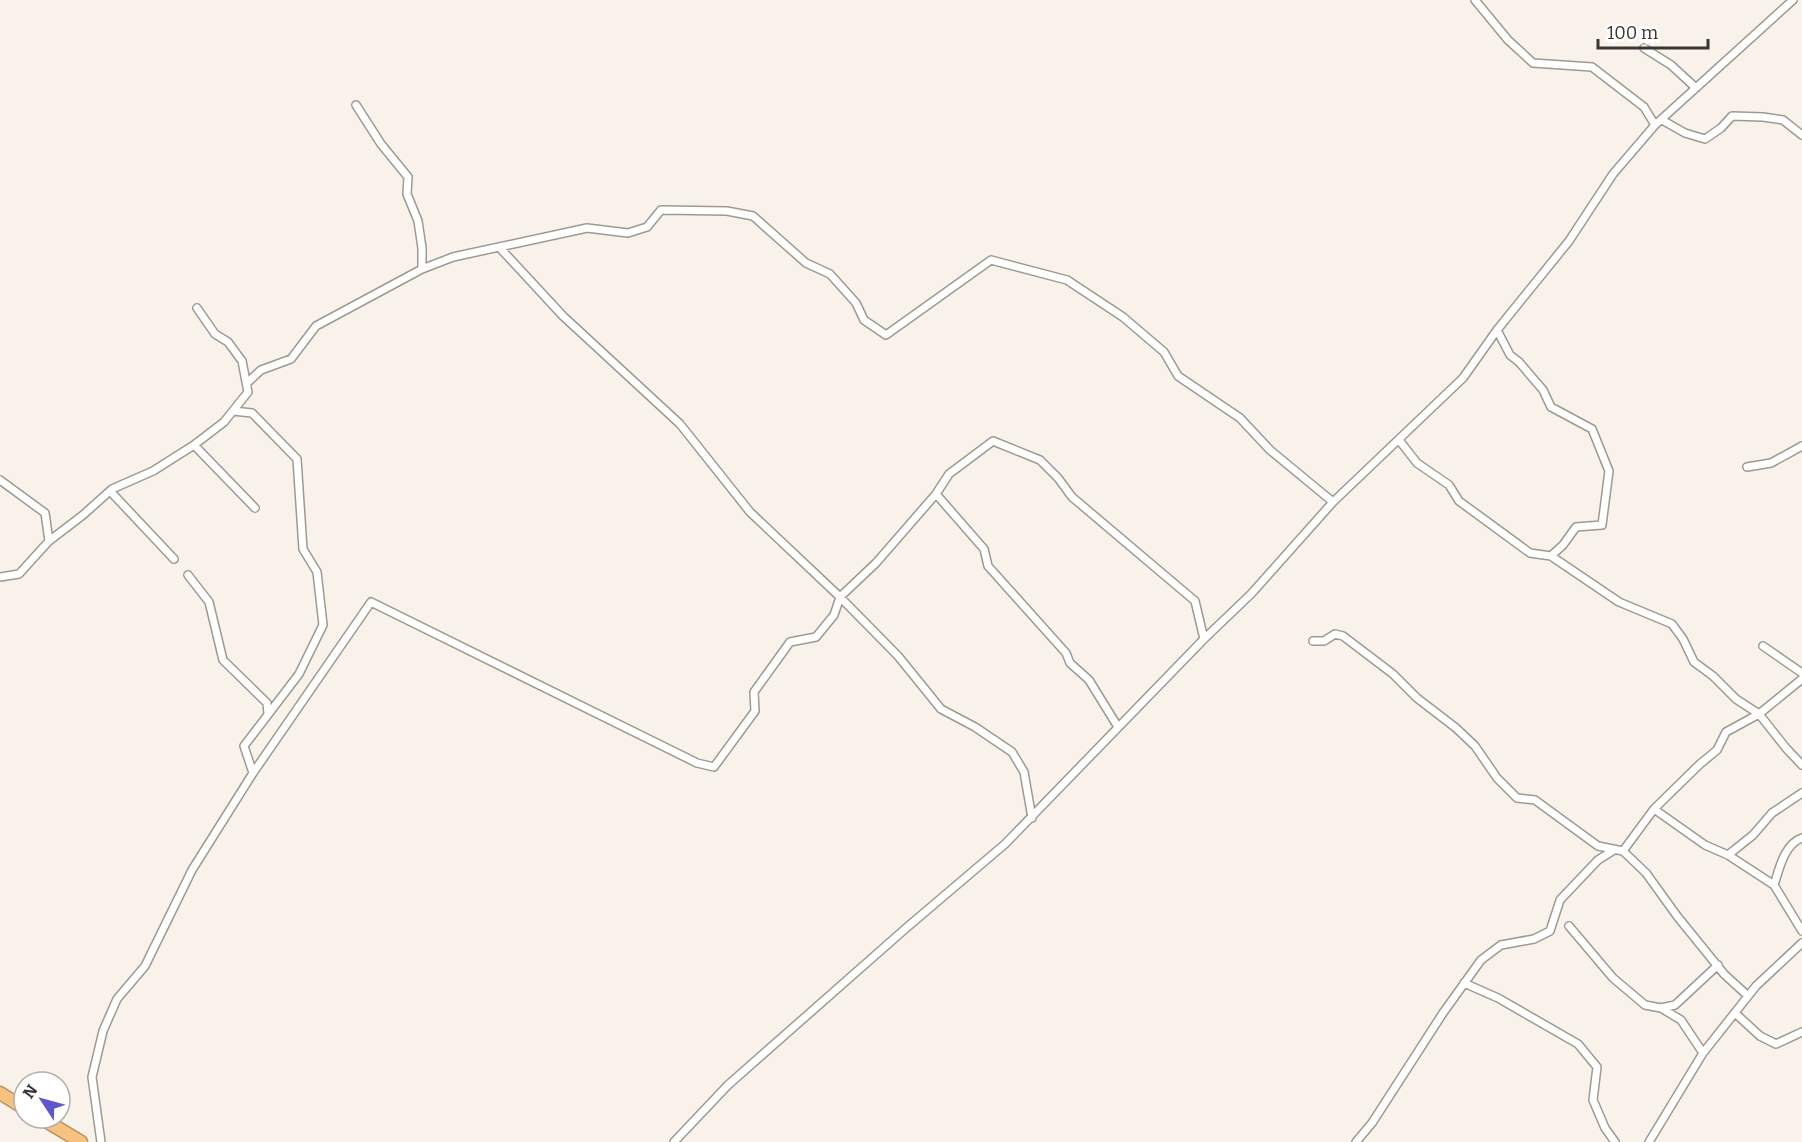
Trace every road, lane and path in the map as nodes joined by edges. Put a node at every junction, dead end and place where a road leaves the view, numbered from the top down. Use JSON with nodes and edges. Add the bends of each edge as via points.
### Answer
{"nodes":[{"id":1,"x":1475,"y":0,"type":"edge"},
{"id":2,"x":1793,"y":0,"type":"edge"},
{"id":3,"x":1644,"y":48,"type":"dead end"},
{"id":4,"x":1696,"y":88,"type":"junction"},
{"id":5,"x":356,"y":105,"type":"dead end"},
{"id":6,"x":1662,"y":120,"type":"junction"},
{"id":7,"x":1655,"y":125,"type":"junction"},
{"id":8,"x":1802,"y":135,"type":"edge"},
{"id":9,"x":500,"y":249,"type":"junction"},
{"id":10,"x":422,"y":269,"type":"junction"},
{"id":11,"x":197,"y":308,"type":"dead end"},
{"id":12,"x":1497,"y":330,"type":"junction"},
{"id":13,"x":247,"y":383,"type":"junction"},
{"id":14,"x":233,"y":411,"type":"junction"},
{"id":15,"x":1399,"y":440,"type":"junction"},
{"id":16,"x":194,"y":445,"type":"junction"},
{"id":17,"x":1802,"y":446,"type":"edge"},
{"id":18,"x":1747,"y":467,"type":"dead end"},
{"id":19,"x":0,"y":480,"type":"edge"},
{"id":20,"x":110,"y":490,"type":"junction"},
{"id":21,"x":936,"y":494,"type":"junction"},
{"id":22,"x":1333,"y":502,"type":"junction"},
{"id":23,"x":255,"y":508,"type":"dead end"},
{"id":24,"x":49,"y":541,"type":"junction"},
{"id":25,"x":1551,"y":556,"type":"junction"},
{"id":26,"x":174,"y":559,"type":"dead end"},
{"id":27,"x":188,"y":575,"type":"dead end"},
{"id":28,"x":0,"y":577,"type":"edge"},
{"id":29,"x":840,"y":597,"type":"junction"},
{"id":30,"x":1204,"y":639,"type":"junction"},
{"id":31,"x":1313,"y":641,"type":"dead end"},
{"id":32,"x":1763,"y":646,"type":"dead end"},
{"id":33,"x":1802,"y":673,"type":"edge"},
{"id":34,"x":1802,"y":679,"type":"edge"},
{"id":35,"x":268,"y":714,"type":"junction"},
{"id":36,"x":1759,"y":714,"type":"junction"},
{"id":37,"x":1118,"y":727,"type":"junction"},
{"id":38,"x":1802,"y":765,"type":"edge"},
{"id":39,"x":253,"y":773,"type":"junction"},
{"id":40,"x":1802,"y":793,"type":"edge"},
{"id":41,"x":1654,"y":809,"type":"junction"},
{"id":42,"x":1032,"y":818,"type":"junction"},
{"id":43,"x":1802,"y":838,"type":"edge"},
{"id":44,"x":1614,"y":850,"type":"junction"},
{"id":45,"x":1623,"y":851,"type":"junction"},
{"id":46,"x":1728,"y":855,"type":"junction"},
{"id":47,"x":1774,"y":885,"type":"junction"},
{"id":48,"x":1569,"y":926,"type":"dead end"},
{"id":49,"x":1802,"y":930,"type":"edge"},
{"id":50,"x":1802,"y":943,"type":"edge"},
{"id":51,"x":1718,"y":965,"type":"junction"},
{"id":52,"x":1464,"y":983,"type":"junction"},
{"id":53,"x":1748,"y":996,"type":"junction"},
{"id":54,"x":1661,"y":1008,"type":"junction"},
{"id":55,"x":1735,"y":1013,"type":"junction"},
{"id":56,"x":1802,"y":1032,"type":"edge"},
{"id":57,"x":1703,"y":1053,"type":"junction"},
{"id":58,"x":61,"y":1130,"type":"edge"},
{"id":59,"x":1653,"y":1141,"type":"edge"},
{"id":60,"x":81,"y":1142,"type":"edge"},
{"id":61,"x":101,"y":1142,"type":"edge"},
{"id":62,"x":674,"y":1142,"type":"edge"},
{"id":63,"x":1356,"y":1142,"type":"edge"},
{"id":64,"x":1615,"y":1142,"type":"edge"}],
"edges":[{"from":1,"to":7,"type":"street","via":[[1533,63],[1592,67],[1644,107]]},
{"from":2,"to":4,"type":"street"},
{"from":3,"to":4,"type":"street","via":[[1671,64]]},
{"from":4,"to":6,"type":"street"},
{"from":5,"to":10,"type":"street","via":[[408,177],[407,194],[418,221]]},
{"from":6,"to":7,"type":"street"},
{"from":6,"to":8,"type":"street","via":[[1705,139],[1732,116],[1783,120]]},
{"from":7,"to":12,"type":"street","via":[[1613,174],[1569,241]]},
{"from":9,"to":10,"type":"street","via":[[453,257]]},
{"from":9,"to":22,"type":"street","via":[[587,228],[628,233],[646,227],[661,210],[727,211],[753,216],[806,263],[830,274],[856,303],[864,320],[886,335],[991,260],[1067,280],[1123,317],[1164,352],[1178,376],[1240,418],[1270,450]]},
{"from":9,"to":29,"type":"street","via":[[563,316],[680,424],[750,512]]},
{"from":10,"to":13,"type":"street","via":[[316,326],[291,359],[261,370]]},
{"from":11,"to":13,"type":"street","via":[[215,334],[228,342],[242,361]]},
{"from":12,"to":15,"type":"street","via":[[1463,378]]},
{"from":12,"to":25,"type":"street","via":[[1510,355],[1543,390],[1551,408],[1592,429],[1609,471],[1602,525],[1576,527]]},
{"from":13,"to":14,"type":"street","via":[[248,392]]},
{"from":14,"to":16,"type":"street"},
{"from":14,"to":35,"type":"street","via":[[252,413],[297,459],[303,549],[317,572],[323,625],[299,674]]},
{"from":15,"to":22,"type":"street"},
{"from":15,"to":25,"type":"street","via":[[1417,463],[1449,485],[1460,501],[1530,553]]},
{"from":16,"to":20,"type":"street","via":[[153,471]]},
{"from":16,"to":23,"type":"street"},
{"from":17,"to":18,"type":"street","via":[[1772,463]]},
{"from":19,"to":24,"type":"street","via":[[45,513]]},
{"from":20,"to":24,"type":"street"},
{"from":20,"to":26,"type":"street"},
{"from":21,"to":29,"type":"street","via":[[876,563]]},
{"from":21,"to":30,"type":"street","via":[[949,474],[993,441],[1040,460],[1072,497],[1195,601]]},
{"from":21,"to":37,"type":"street","via":[[984,549],[988,566],[1089,680]]},
{"from":22,"to":30,"type":"street","via":[[1251,594]]},
{"from":24,"to":28,"type":"street","via":[[19,574]]},
{"from":25,"to":36,"type":"street","via":[[1619,602],[1672,624],[1694,662]]},
{"from":27,"to":35,"type":"street","via":[[209,602],[223,660],[267,704]]},
{"from":29,"to":39,"type":"street","via":[[834,615],[816,637],[790,642],[754,692],[755,711],[714,767],[697,763],[371,602]]},
{"from":29,"to":42,"type":"street","via":[[898,656],[941,710],[1011,752],[1024,772]]},
{"from":30,"to":37,"type":"street"},
{"from":31,"to":44,"type":"street","via":[[1324,641],[1335,634],[1343,636],[1456,728],[1517,798],[1535,800],[1598,846]]},
{"from":32,"to":33,"type":"street"},
{"from":34,"to":36,"type":"street"},
{"from":35,"to":39,"type":"street","via":[[244,746]]},
{"from":36,"to":38,"type":"street"},
{"from":36,"to":41,"type":"street","via":[[1725,732],[1717,750]]},
{"from":37,"to":42,"type":"street"},
{"from":39,"to":61,"type":"street","via":[[192,870],[145,966],[117,999],[103,1031],[92,1077]]},
{"from":40,"to":46,"type":"street","via":[[1772,813]]},
{"from":41,"to":45,"type":"street"},
{"from":41,"to":46,"type":"street","via":[[1705,845]]},
{"from":42,"to":62,"type":"street","via":[[728,1085]]},
{"from":43,"to":47,"type":"street","via":[[1784,856]]},
{"from":44,"to":45,"type":"street"},
{"from":44,"to":52,"type":"street","via":[[1598,860],[1560,900],[1550,931],[1534,939],[1501,945],[1481,960]]},
{"from":45,"to":51,"type":"street","via":[[1646,873]]},
{"from":46,"to":47,"type":"street"},
{"from":47,"to":49,"type":"street"},
{"from":48,"to":54,"type":"street","via":[[1613,978],[1645,1005]]},
{"from":50,"to":53,"type":"street"},
{"from":51,"to":53,"type":"street"},
{"from":51,"to":54,"type":"street","via":[[1675,1005]]},
{"from":52,"to":63,"type":"street"},
{"from":52,"to":64,"type":"street","via":[[1578,1044],[1597,1067],[1593,1100]]},
{"from":53,"to":55,"type":"street"},
{"from":54,"to":57,"type":"street","via":[[1681,1020]]},
{"from":55,"to":56,"type":"street","via":[[1760,1036],[1776,1044]]},
{"from":55,"to":57,"type":"street"},
{"from":57,"to":59,"type":"street"},
{"from":58,"to":60,"type":"highway"}]}
